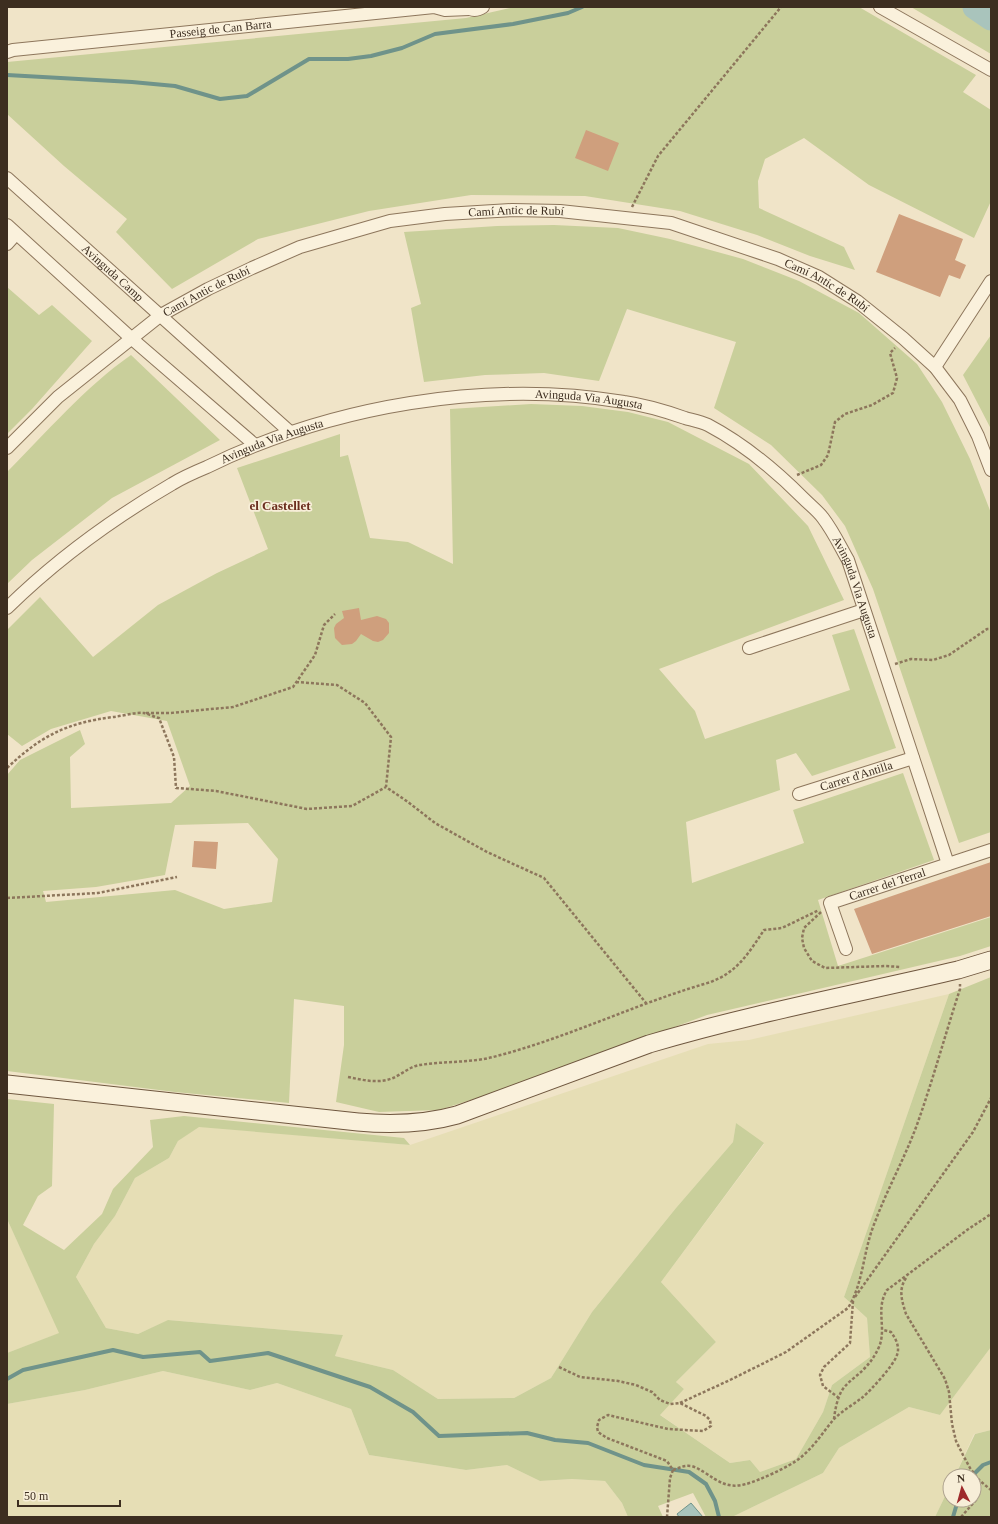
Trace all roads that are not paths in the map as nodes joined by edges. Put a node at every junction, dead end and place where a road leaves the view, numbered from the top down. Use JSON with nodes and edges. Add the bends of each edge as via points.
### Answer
{"nodes":[{"id":1,"x":434,"y":7,"type":"edge"},
{"id":2,"x":483,"y":7,"type":"edge"},
{"id":3,"x":880,"y":7,"type":"edge"},
{"id":4,"x":467,"y":8,"type":"edge"},
{"id":5,"x":7,"y":52,"type":"edge"},
{"id":6,"x":991,"y":70,"type":"edge"},
{"id":7,"x":7,"y":178,"type":"edge"},
{"id":8,"x":7,"y":225,"type":"edge"},
{"id":9,"x":16,"y":234,"type":"junction"},
{"id":10,"x":7,"y":244,"type":"edge"},
{"id":11,"x":991,"y":281,"type":"edge"},
{"id":12,"x":161,"y":315,"type":"junction"},
{"id":13,"x":131,"y":338,"type":"junction"},
{"id":14,"x":935,"y":367,"type":"junction"},
{"id":15,"x":290,"y":432,"type":"junction"},
{"id":16,"x":255,"y":445,"type":"junction"},
{"id":17,"x":7,"y":448,"type":"edge"},
{"id":18,"x":991,"y":470,"type":"edge"},
{"id":19,"x":7,"y":608,"type":"edge"},
{"id":20,"x":864,"y":610,"type":"junction"},
{"id":21,"x":749,"y":648,"type":"dead end"},
{"id":22,"x":913,"y":758,"type":"junction"},
{"id":23,"x":799,"y":794,"type":"dead end"},
{"id":24,"x":991,"y":850,"type":"edge"},
{"id":25,"x":948,"y":864,"type":"junction"},
{"id":26,"x":846,"y":949,"type":"dead end"},
{"id":27,"x":991,"y":960,"type":"edge"},
{"id":28,"x":7,"y":1084,"type":"edge"}],
"edges":[{"from":1,"to":4,"type":"street","name":"Passeig de Can Barra","via":[[444,10]]},
{"from":1,"to":5,"type":"street","name":"Passeig de Can Barra"},
{"from":2,"to":4,"type":"street","name":"Passeig de Can Barra","via":[[476,10]]},
{"from":3,"to":6,"type":"street"},
{"from":7,"to":12,"type":"street","name":"Avinguda Camp"},
{"from":8,"to":9,"type":"street"},
{"from":9,"to":10,"type":"street"},
{"from":9,"to":13,"type":"street"},
{"from":11,"to":14,"type":"street"},
{"from":12,"to":13,"type":"street","name":"Camí Antic de Rubí"},
{"from":12,"to":14,"type":"street","name":"Camí Antic de Rubí","via":[[208,289],[300,247],[390,221],[445,214],[512,210],[560,211],[671,223],[778,259],[819,277],[857,301]]},
{"from":12,"to":15,"type":"street","name":"Avinguda Camp"},
{"from":13,"to":16,"type":"street"},
{"from":13,"to":17,"type":"street","name":"Camí Antic de Rubí","via":[[58,397]]},
{"from":14,"to":18,"type":"street","name":"Camí Antic de Rubí","via":[[960,400]]},
{"from":15,"to":16,"type":"street","name":"Avinguda Via Augusta"},
{"from":15,"to":20,"type":"street","name":"Avinguda Via Augusta","via":[[357,414],[428,400],[534,394],[593,397],[647,406],[706,424],[749,450],[785,480],[823,518],[848,560]]},
{"from":16,"to":19,"type":"street","name":"Avinguda Via Augusta","via":[[174,483],[115,519],[45,572]]},
{"from":20,"to":21,"type":"street"},
{"from":20,"to":22,"type":"street","name":"Avinguda Via Augusta"},
{"from":22,"to":23,"type":"street","name":"Carrer d'Antilla"},
{"from":22,"to":25,"type":"street","name":"Avinguda Via Augusta"},
{"from":24,"to":25,"type":"street","name":"Carrer del Terral"},
{"from":25,"to":26,"type":"street","name":"Carrer del Terral","via":[[830,903]]},
{"from":27,"to":28,"type":"main road","via":[[958,970],[740,1019],[648,1044],[457,1115],[426,1122],[358,1122]]}]}
